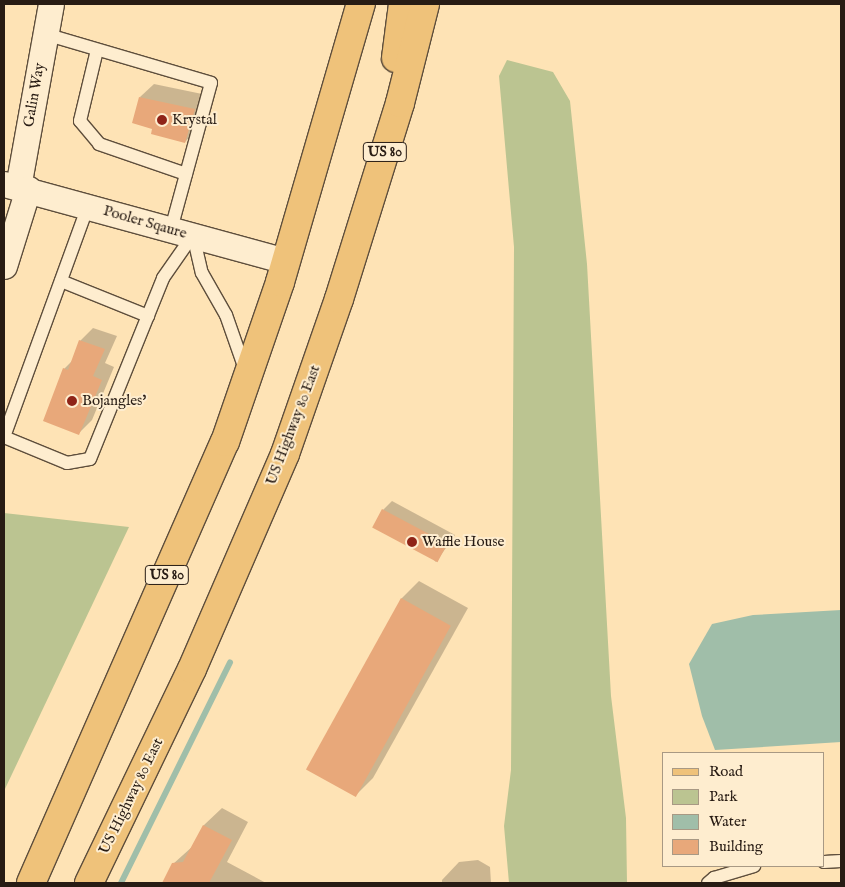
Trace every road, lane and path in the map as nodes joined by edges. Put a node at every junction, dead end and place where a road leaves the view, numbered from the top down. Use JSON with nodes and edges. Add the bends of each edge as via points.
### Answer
{"nodes":[{"id":1,"x":50,"y":4,"type":"edge"},
{"id":2,"x":360,"y":4,"type":"edge"},
{"id":3,"x":403,"y":4,"type":"edge"},
{"id":4,"x":425,"y":4,"type":"edge"},
{"id":5,"x":45,"y":34,"type":"junction"},
{"id":6,"x":97,"y":50,"type":"junction"},
{"id":7,"x":386,"y":149,"type":"junction"},
{"id":8,"x":186,"y":174,"type":"junction"},
{"id":9,"x":16,"y":187,"type":"edge"},
{"id":10,"x":88,"y":206,"type":"junction"},
{"id":11,"x":182,"y":232,"type":"junction"},
{"id":12,"x":8,"y":240,"type":"edge"},
{"id":13,"x":286,"y":261,"type":"junction"},
{"id":14,"x":4,"y":266,"type":"edge"},
{"id":15,"x":61,"y":281,"type":"junction"},
{"id":16,"x":148,"y":316,"type":"junction"},
{"id":17,"x":248,"y":377,"type":"junction"},
{"id":18,"x":4,"y":437,"type":"edge"},
{"id":19,"x":841,"y":861,"type":"edge"},
{"id":20,"x":825,"y":862,"type":"edge"},
{"id":21,"x":751,"y":867,"type":"edge"},
{"id":22,"x":713,"y":881,"type":"edge"},
{"id":23,"x":31,"y":883,"type":"edge"},
{"id":24,"x":89,"y":883,"type":"edge"}],
"edges":[{"from":1,"to":5,"type":"street","name":"Galin Way"},
{"from":2,"to":13,"type":"main road","number":"US 80"},
{"from":3,"to":7,"type":"main road"},
{"from":4,"to":7,"type":"main road","name":"US Highway 80 East","number":"US 80"},
{"from":5,"to":6,"type":"lane"},
{"from":5,"to":9,"type":"street","name":"Galin Way"},
{"from":6,"to":8,"type":"lane","via":[[80,121],[99,144]]},
{"from":6,"to":8,"type":"lane","via":[[211,83]]},
{"from":7,"to":24,"type":"main road","name":"US Highway 80 East","number":"US 80","via":[[285,454],[192,669]]},
{"from":8,"to":11,"type":"lane"},
{"from":9,"to":10,"type":"street","name":"Pooler Sqaure"},
{"from":9,"to":12,"type":"street","name":"Galin Way"},
{"from":10,"to":11,"type":"street","name":"Pooler Sqaure"},
{"from":10,"to":15,"type":"lane"},
{"from":11,"to":13,"type":"street","name":"Pooler Sqaure"},
{"from":11,"to":16,"type":"lane"},
{"from":11,"to":17,"type":"lane","via":[[226,315]]},
{"from":12,"to":14,"type":"street","name":"Galin Way"},
{"from":13,"to":17,"type":"main road","number":"US 80"},
{"from":15,"to":16,"type":"lane"},
{"from":15,"to":18,"type":"lane"},
{"from":16,"to":18,"type":"lane","via":[[90,458],[67,463]]},
{"from":17,"to":23,"type":"main road","number":"US 80","via":[[225,442]]},
{"from":19,"to":20,"type":"lane"},
{"from":21,"to":22,"type":"lane"}]}
